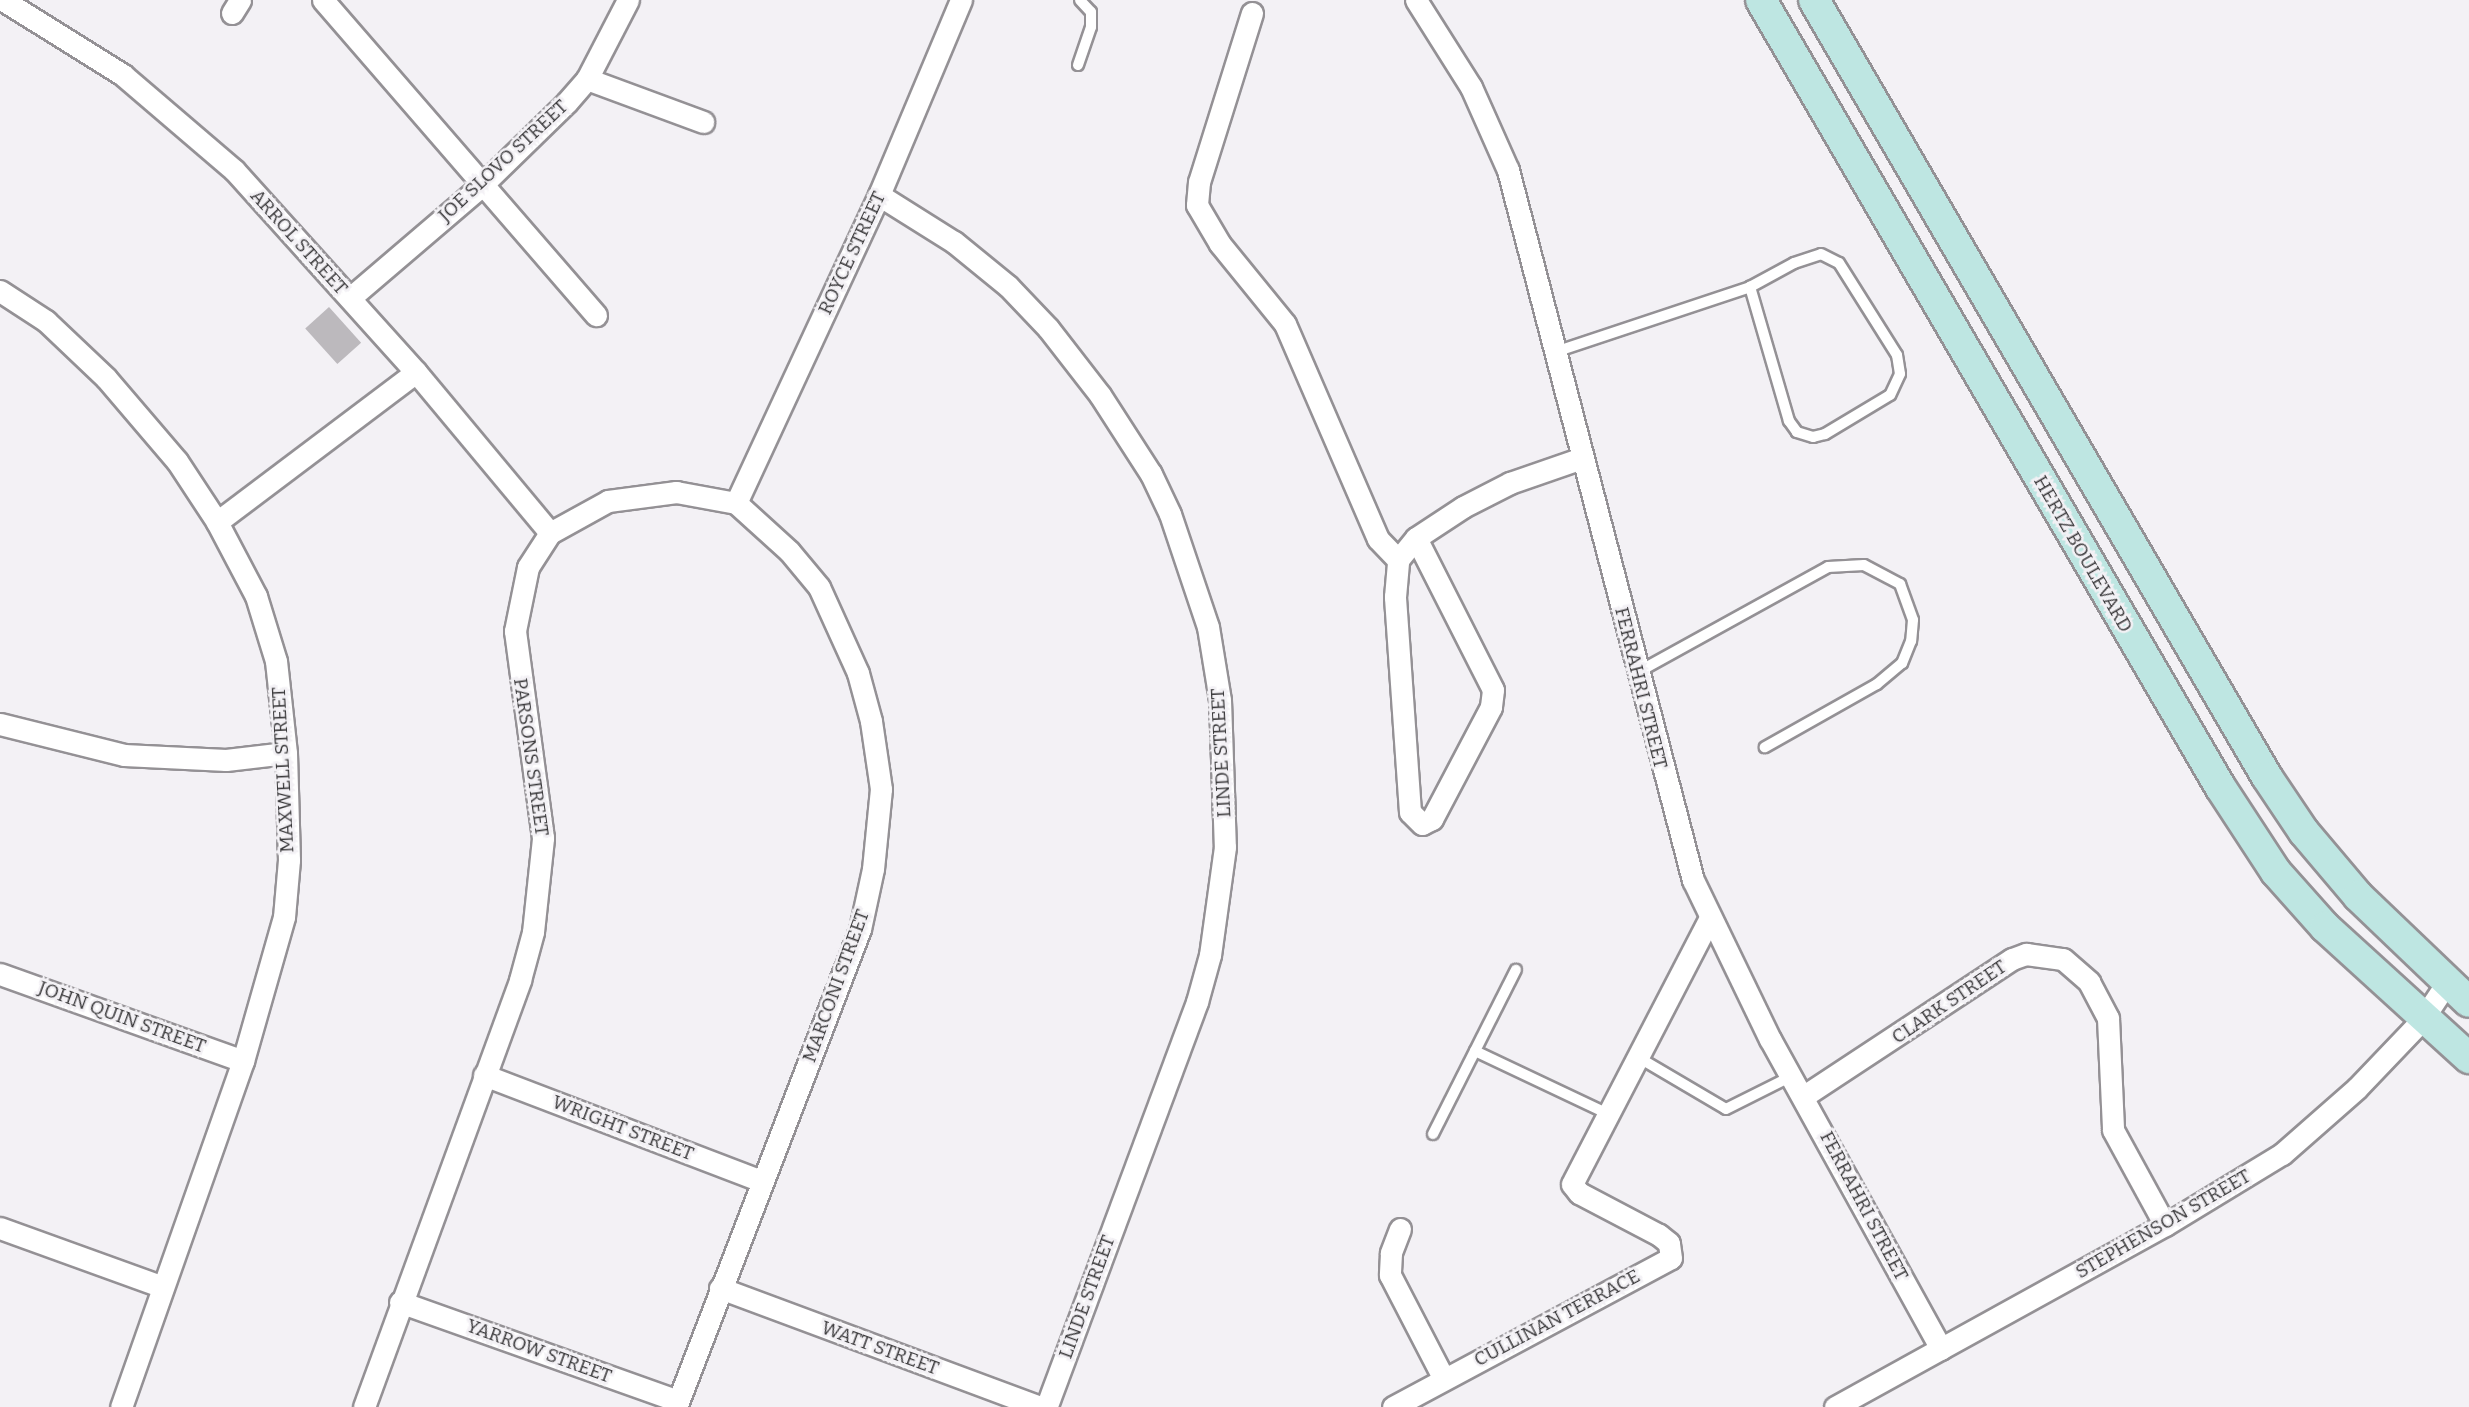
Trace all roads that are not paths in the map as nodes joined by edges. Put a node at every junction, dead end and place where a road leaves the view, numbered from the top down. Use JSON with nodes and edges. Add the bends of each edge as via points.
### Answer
{"nodes":[{"id":1,"x":3,"y":0,"type":"edge"},
{"id":2,"x":323,"y":0,"type":"edge"},
{"id":3,"x":628,"y":0,"type":"edge"},
{"id":4,"x":961,"y":0,"type":"edge"},
{"id":5,"x":1080,"y":0,"type":"edge"},
{"id":6,"x":1416,"y":0,"type":"edge"},
{"id":7,"x":1761,"y":0,"type":"edge"},
{"id":8,"x":1814,"y":0,"type":"edge"},
{"id":9,"x":1252,"y":13,"type":"dead end"},
{"id":10,"x":1078,"y":65,"type":"dead end"},
{"id":11,"x":587,"y":79,"type":"junction"},
{"id":12,"x":703,"y":122,"type":"dead end"},
{"id":13,"x":1922,"y":185,"type":"junction"},
{"id":14,"x":481,"y":186,"type":"junction"},
{"id":15,"x":880,"y":195,"type":"junction"},
{"id":16,"x":1882,"y":207,"type":"junction"},
{"id":17,"x":1750,"y":287,"type":"junction"},
{"id":18,"x":0,"y":291,"type":"edge"},
{"id":19,"x":350,"y":298,"type":"junction"},
{"id":20,"x":596,"y":315,"type":"dead end"},
{"id":21,"x":1555,"y":352,"type":"junction"},
{"id":22,"x":416,"y":372,"type":"junction"},
{"id":23,"x":1582,"y":458,"type":"junction"},
{"id":24,"x":736,"y":503,"type":"junction"},
{"id":25,"x":217,"y":522,"type":"junction"},
{"id":26,"x":550,"y":533,"type":"junction"},
{"id":27,"x":1416,"y":538,"type":"junction"},
{"id":28,"x":1398,"y":560,"type":"junction"},
{"id":29,"x":1637,"y":673,"type":"junction"},
{"id":30,"x":0,"y":723,"type":"edge"},
{"id":31,"x":1765,"y":747,"type":"dead end"},
{"id":32,"x":286,"y":753,"type":"junction"},
{"id":33,"x":1710,"y":918,"type":"junction"},
{"id":34,"x":1516,"y":970,"type":"dead end"},
{"id":35,"x":0,"y":974,"type":"edge"},
{"id":36,"x":2458,"y":993,"type":"edge"},
{"id":37,"x":2422,"y":1020,"type":"junction"},
{"id":38,"x":1475,"y":1051,"type":"junction"},
{"id":39,"x":1636,"y":1056,"type":"junction"},
{"id":40,"x":2469,"y":1058,"type":"edge"},
{"id":41,"x":243,"y":1061,"type":"junction"},
{"id":42,"x":484,"y":1075,"type":"junction"},
{"id":43,"x":1792,"y":1076,"type":"junction"},
{"id":44,"x":1804,"y":1096,"type":"junction"},
{"id":45,"x":1606,"y":1113,"type":"junction"},
{"id":46,"x":1433,"y":1134,"type":"dead end"},
{"id":47,"x":761,"y":1181,"type":"junction"},
{"id":48,"x":2165,"y":1225,"type":"junction"},
{"id":49,"x":0,"y":1228,"type":"edge"},
{"id":50,"x":1400,"y":1229,"type":"dead end"},
{"id":51,"x":160,"y":1286,"type":"junction"},
{"id":52,"x":720,"y":1288,"type":"junction"},
{"id":53,"x":400,"y":1301,"type":"junction"},
{"id":54,"x":1941,"y":1349,"type":"junction"},
{"id":55,"x":1444,"y":1379,"type":"junction"},
{"id":56,"x":677,"y":1404,"type":"edge"},
{"id":57,"x":121,"y":1407,"type":"edge"},
{"id":58,"x":364,"y":1407,"type":"edge"},
{"id":59,"x":1040,"y":1407,"type":"edge"},
{"id":60,"x":1046,"y":1407,"type":"edge"},
{"id":61,"x":1393,"y":1407,"type":"edge"},
{"id":62,"x":1835,"y":1407,"type":"edge"}],
"edges":[{"from":1,"to":19,"type":"street","name":"ARROL STREET","via":[[71,40],[162,105],[234,170]]},
{"from":2,"to":14,"type":"street"},
{"from":3,"to":11,"type":"street","name":"JOE SLOVO STREET"},
{"from":4,"to":15,"type":"street","name":"ROYCE STREET"},
{"from":5,"to":10,"type":"lane","via":[[1091,12],[1091,26]]},
{"from":6,"to":21,"type":"street","name":"FERRAHRI STREET","via":[[1471,87],[1508,170]]},
{"from":7,"to":16,"type":"street","name":"HERTZ BOULEVARD"},
{"from":8,"to":13,"type":"street"},
{"from":9,"to":28,"type":"street","via":[[1199,182],[1197,205],[1220,244],[1285,324],[1378,538]]},
{"from":11,"to":12,"type":"street"},
{"from":11,"to":14,"type":"street","name":"JOE SLOVO STREET"},
{"from":13,"to":16,"type":"street"},
{"from":13,"to":36,"type":"street","via":[[2267,777],[2304,832],[2358,896]]},
{"from":14,"to":19,"type":"street","name":"JOE SLOVO STREET"},
{"from":14,"to":20,"type":"street"},
{"from":15,"to":24,"type":"street","name":"ROYCE STREET"},
{"from":15,"to":60,"type":"street","name":"LINDE STREET","via":[[954,242],[1008,286],[1100,395],[1151,474],[1170,514],[1208,627],[1220,700],[1225,847],[1210,955],[1197,1002]]},
{"from":16,"to":37,"type":"street","name":"HERTZ BOULEVARD","via":[[2227,799],[2284,881]]},
{"from":17,"to":17,"type":"lane","via":[[1809,256],[1831,256],[1897,355],[1900,374],[1890,395],[1825,434],[1813,437],[1797,432],[1789,421]]},
{"from":17,"to":21,"type":"lane"},
{"from":18,"to":25,"type":"street","name":"MAXWELL STREET","via":[[47,321],[106,378],[177,461]]},
{"from":19,"to":22,"type":"street","name":"ARROL STREET"},
{"from":21,"to":23,"type":"street","name":"FERRAHRI STREET"},
{"from":22,"to":25,"type":"street"},
{"from":22,"to":26,"type":"street","name":"ARROL STREET"},
{"from":23,"to":27,"type":"street","via":[[1510,483],[1435,522]]},
{"from":23,"to":29,"type":"street","name":"FERRAHRI STREET"},
{"from":24,"to":26,"type":"street","name":"PARSONS STREET","via":[[676,492],[640,494],[608,501]]},
{"from":24,"to":47,"type":"street","name":"MARCONI STREET","via":[[789,551],[819,587],[858,673],[872,720],[881,789],[873,869],[860,929]]},
{"from":25,"to":32,"type":"street","name":"MAXWELL STREET","via":[[256,596],[276,661]]},
{"from":26,"to":42,"type":"street","name":"PARSONS STREET","via":[[528,567],[515,631],[542,828],[541,880],[520,980]]},
{"from":27,"to":28,"type":"street"},
{"from":27,"to":28,"type":"street","via":[[1493,690],[1491,706],[1438,808],[1432,819],[1422,824],[1410,812],[1395,597]]},
{"from":29,"to":31,"type":"lane","via":[[1828,567],[1864,565],[1900,584],[1913,620],[1902,663],[1877,684]]},
{"from":29,"to":33,"type":"street","name":"FERRAHRI STREET","via":[[1679,839]]},
{"from":30,"to":32,"type":"street","via":[[124,755],[226,760]]},
{"from":32,"to":41,"type":"street","name":"MAXWELL STREET","via":[[289,860],[284,918]]},
{"from":33,"to":39,"type":"street"},
{"from":33,"to":43,"type":"street","name":"FERRAHRI STREET"},
{"from":34,"to":38,"type":"lane"},
{"from":35,"to":41,"type":"street","name":"JOHN QUIN STREET"},
{"from":36,"to":37,"type":"street","name":"STEPHENSON STREET"},
{"from":37,"to":40,"type":"street","name":"HERTZ BOULEVARD"},
{"from":37,"to":48,"type":"street","name":"STEPHENSON STREET","via":[[2357,1088],[2282,1154]]},
{"from":38,"to":45,"type":"lane"},
{"from":38,"to":46,"type":"lane"},
{"from":39,"to":43,"type":"lane","via":[[1726,1109]]},
{"from":39,"to":45,"type":"street"},
{"from":41,"to":51,"type":"street","name":"MAXWELL STREET"},
{"from":42,"to":47,"type":"street","name":"WRIGHT STREET"},
{"from":42,"to":53,"type":"street","name":"PARSONS STREET"},
{"from":43,"to":44,"type":"street","name":"FERRAHRI STREET"},
{"from":44,"to":48,"type":"street","name":"CLARK STREET","via":[[2012,959],[2026,954],[2063,959],[2089,982],[2108,1018],[2113,1130]]},
{"from":44,"to":54,"type":"street","name":"FERRAHRI STREET"},
{"from":45,"to":55,"type":"street","name":"CULLINAN TERRACE","via":[[1572,1184],[1579,1193],[1659,1235],[1668,1243],[1671,1258]]},
{"from":47,"to":52,"type":"street","name":"MARCONI STREET"},
{"from":48,"to":54,"type":"street","name":"STEPHENSON STREET"},
{"from":49,"to":51,"type":"street"},
{"from":50,"to":55,"type":"street","via":[[1390,1275]]},
{"from":51,"to":57,"type":"street","name":"MAXWELL STREET"},
{"from":52,"to":56,"type":"street","name":"MARCONI STREET"},
{"from":52,"to":59,"type":"street","name":"WATT STREET"},
{"from":53,"to":56,"type":"street","name":"YARROW STREET"},
{"from":53,"to":58,"type":"street","name":"PARSONS STREET"},
{"from":54,"to":62,"type":"street","name":"STEPHENSON STREET"},
{"from":55,"to":61,"type":"street","name":"CULLINAN TERRACE"}]}
